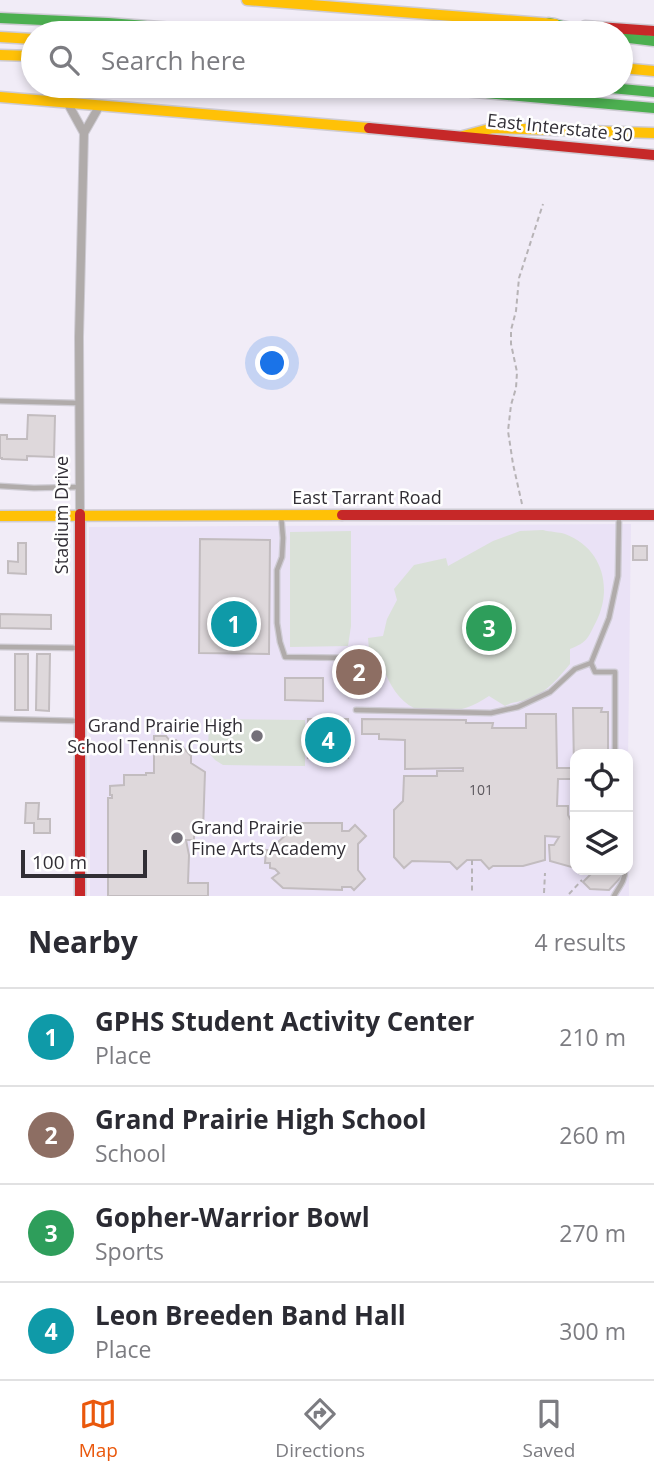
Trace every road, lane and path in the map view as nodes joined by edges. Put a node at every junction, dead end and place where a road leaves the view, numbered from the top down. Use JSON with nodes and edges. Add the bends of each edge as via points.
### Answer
{"nodes":[{"id":1,"x":247,"y":0,"type":"edge"},
{"id":2,"x":0,"y":18,"type":"edge"},
{"id":3,"x":65,"y":21,"type":"edge"},
{"id":4,"x":523,"y":21,"type":"edge"},
{"id":5,"x":633,"y":30,"type":"edge"},
{"id":6,"x":654,"y":32,"type":"edge"},
{"id":7,"x":0,"y":37,"type":"edge"},
{"id":8,"x":21,"y":38,"type":"edge"},
{"id":9,"x":633,"y":38,"type":"edge"},
{"id":10,"x":654,"y":41,"type":"edge"},
{"id":11,"x":0,"y":55,"type":"edge"},
{"id":12,"x":21,"y":56,"type":"edge"},
{"id":13,"x":633,"y":69,"type":"edge"},
{"id":14,"x":654,"y":71,"type":"edge"},
{"id":15,"x":633,"y":90,"type":"edge"},
{"id":16,"x":654,"y":92,"type":"edge"},
{"id":17,"x":0,"y":97,"type":"edge"},
{"id":18,"x":542,"y":98,"type":"edge"},
{"id":19,"x":67,"y":102,"type":"junction"},
{"id":20,"x":100,"y":105,"type":"junction"},
{"id":21,"x":654,"y":108,"type":"edge"},
{"id":22,"x":84,"y":133,"type":"junction"},
{"id":23,"x":654,"y":133,"type":"edge"},
{"id":24,"x":463,"y":136,"type":"junction"},
{"id":25,"x":654,"y":155,"type":"edge"},
{"id":26,"x":543,"y":204,"type":"dead end"},
{"id":27,"x":0,"y":401,"type":"edge"},
{"id":28,"x":78,"y":403,"type":"junction"},
{"id":29,"x":0,"y":486,"type":"edge"},
{"id":30,"x":80,"y":488,"type":"junction"},
{"id":31,"x":80,"y":514,"type":"junction"},
{"id":32,"x":281,"y":515,"type":"junction"},
{"id":33,"x":619,"y":515,"type":"junction"},
{"id":34,"x":654,"y":515,"type":"edge"},
{"id":35,"x":0,"y":516,"type":"edge"},
{"id":36,"x":525,"y":516,"type":"junction"},
{"id":37,"x":0,"y":647,"type":"edge"},
{"id":38,"x":80,"y":648,"type":"junction"},
{"id":39,"x":356,"y":658,"type":"dead end"},
{"id":40,"x":591,"y":663,"type":"junction"},
{"id":41,"x":356,"y":710,"type":"dead end"},
{"id":42,"x":0,"y":719,"type":"edge"},
{"id":43,"x":80,"y":721,"type":"junction"},
{"id":44,"x":615,"y":749,"type":"edge"},
{"id":45,"x":472,"y":860,"type":"dead end"},
{"id":46,"x":545,"y":873,"type":"dead end"},
{"id":47,"x":625,"y":875,"type":"edge"},
{"id":48,"x":582,"y":880,"type":"dead end"},
{"id":49,"x":472,"y":892,"type":"dead end"},
{"id":50,"x":544,"y":893,"type":"dead end"},
{"id":51,"x":569,"y":894,"type":"dead end"},
{"id":52,"x":80,"y":896,"type":"edge"},
{"id":53,"x":614,"y":896,"type":"edge"}],
"edges":[{"from":1,"to":4,"type":"main road"},
{"from":2,"to":3,"type":"main road"},
{"from":5,"to":6,"type":"main road"},
{"from":7,"to":8,"type":"main road"},
{"from":9,"to":10,"type":"main road"},
{"from":11,"to":12,"type":"main road"},
{"from":13,"to":14,"type":"main road"},
{"from":15,"to":16,"type":"main road"},
{"from":17,"to":19,"type":"main road","name":"East Interstate 30"},
{"from":18,"to":21,"type":"main road"},
{"from":19,"to":20,"type":"main road","name":"East Interstate 30"},
{"from":19,"to":22,"type":"street"},
{"from":20,"to":22,"type":"street","name":"Stadium Drive"},
{"from":20,"to":24,"type":"main road","name":"East Interstate 30"},
{"from":22,"to":28,"type":"street","name":"Stadium Drive"},
{"from":23,"to":24,"type":"main road","via":[[493,128]]},
{"from":24,"to":25,"type":"main road","name":"East Interstate 30"},
{"from":26,"to":36,"type":"path","via":[[519,278],[511,330],[517,372],[508,431]]},
{"from":27,"to":28,"type":"lane"},
{"from":28,"to":30,"type":"street","name":"Stadium Drive"},
{"from":29,"to":30,"type":"lane"},
{"from":30,"to":31,"type":"street","name":"Stadium Drive"},
{"from":31,"to":32,"type":"main road","name":"East Tarrant Road"},
{"from":31,"to":35,"type":"main road","name":"East Tarrant Road"},
{"from":31,"to":38,"type":"main road","name":"Stadium Drive"},
{"from":32,"to":36,"type":"main road","name":"East Tarrant Road"},
{"from":32,"to":39,"type":"lane","via":[[277,622],[285,657]]},
{"from":33,"to":34,"type":"main road","name":"East Tarrant Road"},
{"from":33,"to":36,"type":"main road","name":"East Tarrant Road"},
{"from":33,"to":40,"type":"lane","via":[[618,576],[609,618]]},
{"from":37,"to":38,"type":"lane"},
{"from":38,"to":43,"type":"main road","name":"Stadium Drive"},
{"from":40,"to":41,"type":"lane","via":[[575,669],[550,692],[491,713]]},
{"from":40,"to":44,"type":"lane","via":[[595,672],[615,672]]},
{"from":42,"to":43,"type":"lane"},
{"from":43,"to":52,"type":"main road","name":"Stadium Drive"},
{"from":45,"to":49,"type":"path"},
{"from":46,"to":50,"type":"path"},
{"from":47,"to":53,"type":"lane"},
{"from":48,"to":51,"type":"path"}]}
